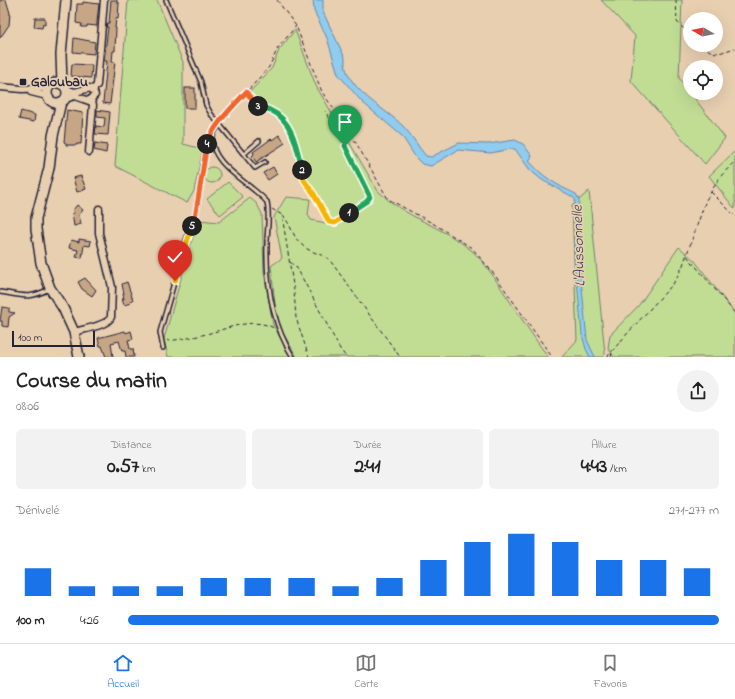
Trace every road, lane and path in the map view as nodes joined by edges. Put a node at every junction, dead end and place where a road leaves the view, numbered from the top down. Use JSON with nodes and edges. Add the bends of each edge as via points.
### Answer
{"nodes":[{"id":1,"x":66,"y":0,"type":"edge"},
{"id":2,"x":104,"y":0,"type":"edge"},
{"id":3,"x":166,"y":0,"type":"edge"},
{"id":4,"x":277,"y":0,"type":"edge"},
{"id":5,"x":676,"y":0,"type":"edge"},
{"id":6,"x":296,"y":26,"type":"junction"},
{"id":7,"x":683,"y":28,"type":"edge"},
{"id":8,"x":735,"y":48,"type":"edge"},
{"id":9,"x":723,"y":51,"type":"edge"},
{"id":10,"x":711,"y":52,"type":"edge"},
{"id":11,"x":721,"y":52,"type":"edge"},
{"id":12,"x":0,"y":87,"type":"edge"},
{"id":13,"x":93,"y":90,"type":"junction"},
{"id":14,"x":246,"y":92,"type":"junction"},
{"id":15,"x":57,"y":93,"type":"junction"},
{"id":16,"x":91,"y":100,"type":"junction"},
{"id":17,"x":325,"y":110,"type":"dead end"},
{"id":18,"x":218,"y":124,"type":"junction"},
{"id":19,"x":259,"y":141,"type":"dead end"},
{"id":20,"x":89,"y":152,"type":"dead end"},
{"id":21,"x":244,"y":154,"type":"junction"},
{"id":22,"x":735,"y":161,"type":"edge"},
{"id":23,"x":265,"y":162,"type":"dead end"},
{"id":24,"x":711,"y":192,"type":"junction"},
{"id":25,"x":268,"y":207,"type":"junction"},
{"id":26,"x":99,"y":209,"type":"dead end"},
{"id":27,"x":282,"y":215,"type":"junction"},
{"id":28,"x":735,"y":216,"type":"edge"},
{"id":29,"x":686,"y":255,"type":"junction"},
{"id":30,"x":289,"y":262,"type":"junction"},
{"id":31,"x":50,"y":288,"type":"junction"},
{"id":32,"x":0,"y":292,"type":"edge"},
{"id":33,"x":735,"y":313,"type":"edge"},
{"id":34,"x":280,"y":331,"type":"junction"},
{"id":35,"x":74,"y":332,"type":"junction"},
{"id":36,"x":160,"y":332,"type":"junction"},
{"id":37,"x":163,"y":348,"type":"dead end"},
{"id":38,"x":613,"y":351,"type":"junction"},
{"id":39,"x":79,"y":357,"type":"edge"},
{"id":40,"x":293,"y":357,"type":"edge"},
{"id":41,"x":309,"y":357,"type":"edge"},
{"id":42,"x":346,"y":357,"type":"edge"},
{"id":43,"x":400,"y":357,"type":"edge"},
{"id":44,"x":552,"y":357,"type":"edge"},
{"id":45,"x":607,"y":357,"type":"edge"},
{"id":46,"x":611,"y":357,"type":"edge"}],
"edges":[{"from":1,"to":15,"type":"main road"},
{"from":2,"to":13,"type":"street","via":[[97,85]]},
{"from":3,"to":18,"type":"lane","via":[[201,82],[206,105]]},
{"from":4,"to":6,"type":"path"},
{"from":5,"to":7,"type":"path","via":[[677,22]]},
{"from":6,"to":14,"type":"path","via":[[278,48],[269,67]]},
{"from":6,"to":44,"type":"path","via":[[322,92],[351,134],[388,199],[472,248],[494,274]]},
{"from":8,"to":9,"type":"path"},
{"from":10,"to":11,"type":"path"},
{"from":12,"to":15,"type":"street"},
{"from":13,"to":15,"type":"street","via":[[90,88]]},
{"from":13,"to":16,"type":"street","via":[[95,95]]},
{"from":14,"to":17,"type":"path","via":[[259,107],[271,110],[288,124],[304,180],[329,222],[335,223],[370,197]]},
{"from":14,"to":18,"type":"path"},
{"from":15,"to":16,"type":"street"},
{"from":15,"to":31,"type":"main road","via":[[49,168],[36,218],[41,263]]},
{"from":16,"to":20,"type":"street","via":[[94,106]]},
{"from":18,"to":21,"type":"lane"},
{"from":18,"to":25,"type":"lane","via":[[212,142],[217,154],[234,174],[262,196]]},
{"from":18,"to":36,"type":"lane","via":[[206,146],[195,218]]},
{"from":19,"to":21,"type":"lane"},
{"from":21,"to":23,"type":"lane","via":[[255,168]]},
{"from":22,"to":24,"type":"path","via":[[720,177]]},
{"from":24,"to":28,"type":"path"},
{"from":24,"to":29,"type":"path"},
{"from":25,"to":27,"type":"path"},
{"from":25,"to":34,"type":"lane","via":[[267,257],[272,300]]},
{"from":26,"to":35,"type":"street","via":[[99,233],[112,287],[111,317],[105,323]]},
{"from":27,"to":30,"type":"path"},
{"from":27,"to":43,"type":"path","via":[[300,244],[329,259]]},
{"from":29,"to":33,"type":"path"},
{"from":29,"to":38,"type":"path","via":[[673,284]]},
{"from":30,"to":41,"type":"path","via":[[296,318]]},
{"from":30,"to":42,"type":"path","via":[[297,268]]},
{"from":31,"to":32,"type":"lane","via":[[36,296]]},
{"from":31,"to":35,"type":"main road"},
{"from":34,"to":36,"type":"path","via":[[255,322],[201,336],[169,341],[163,338]]},
{"from":34,"to":40,"type":"lane"},
{"from":35,"to":39,"type":"main road"},
{"from":36,"to":37,"type":"lane"},
{"from":38,"to":45,"type":"path"},
{"from":38,"to":46,"type":"path"}]}
